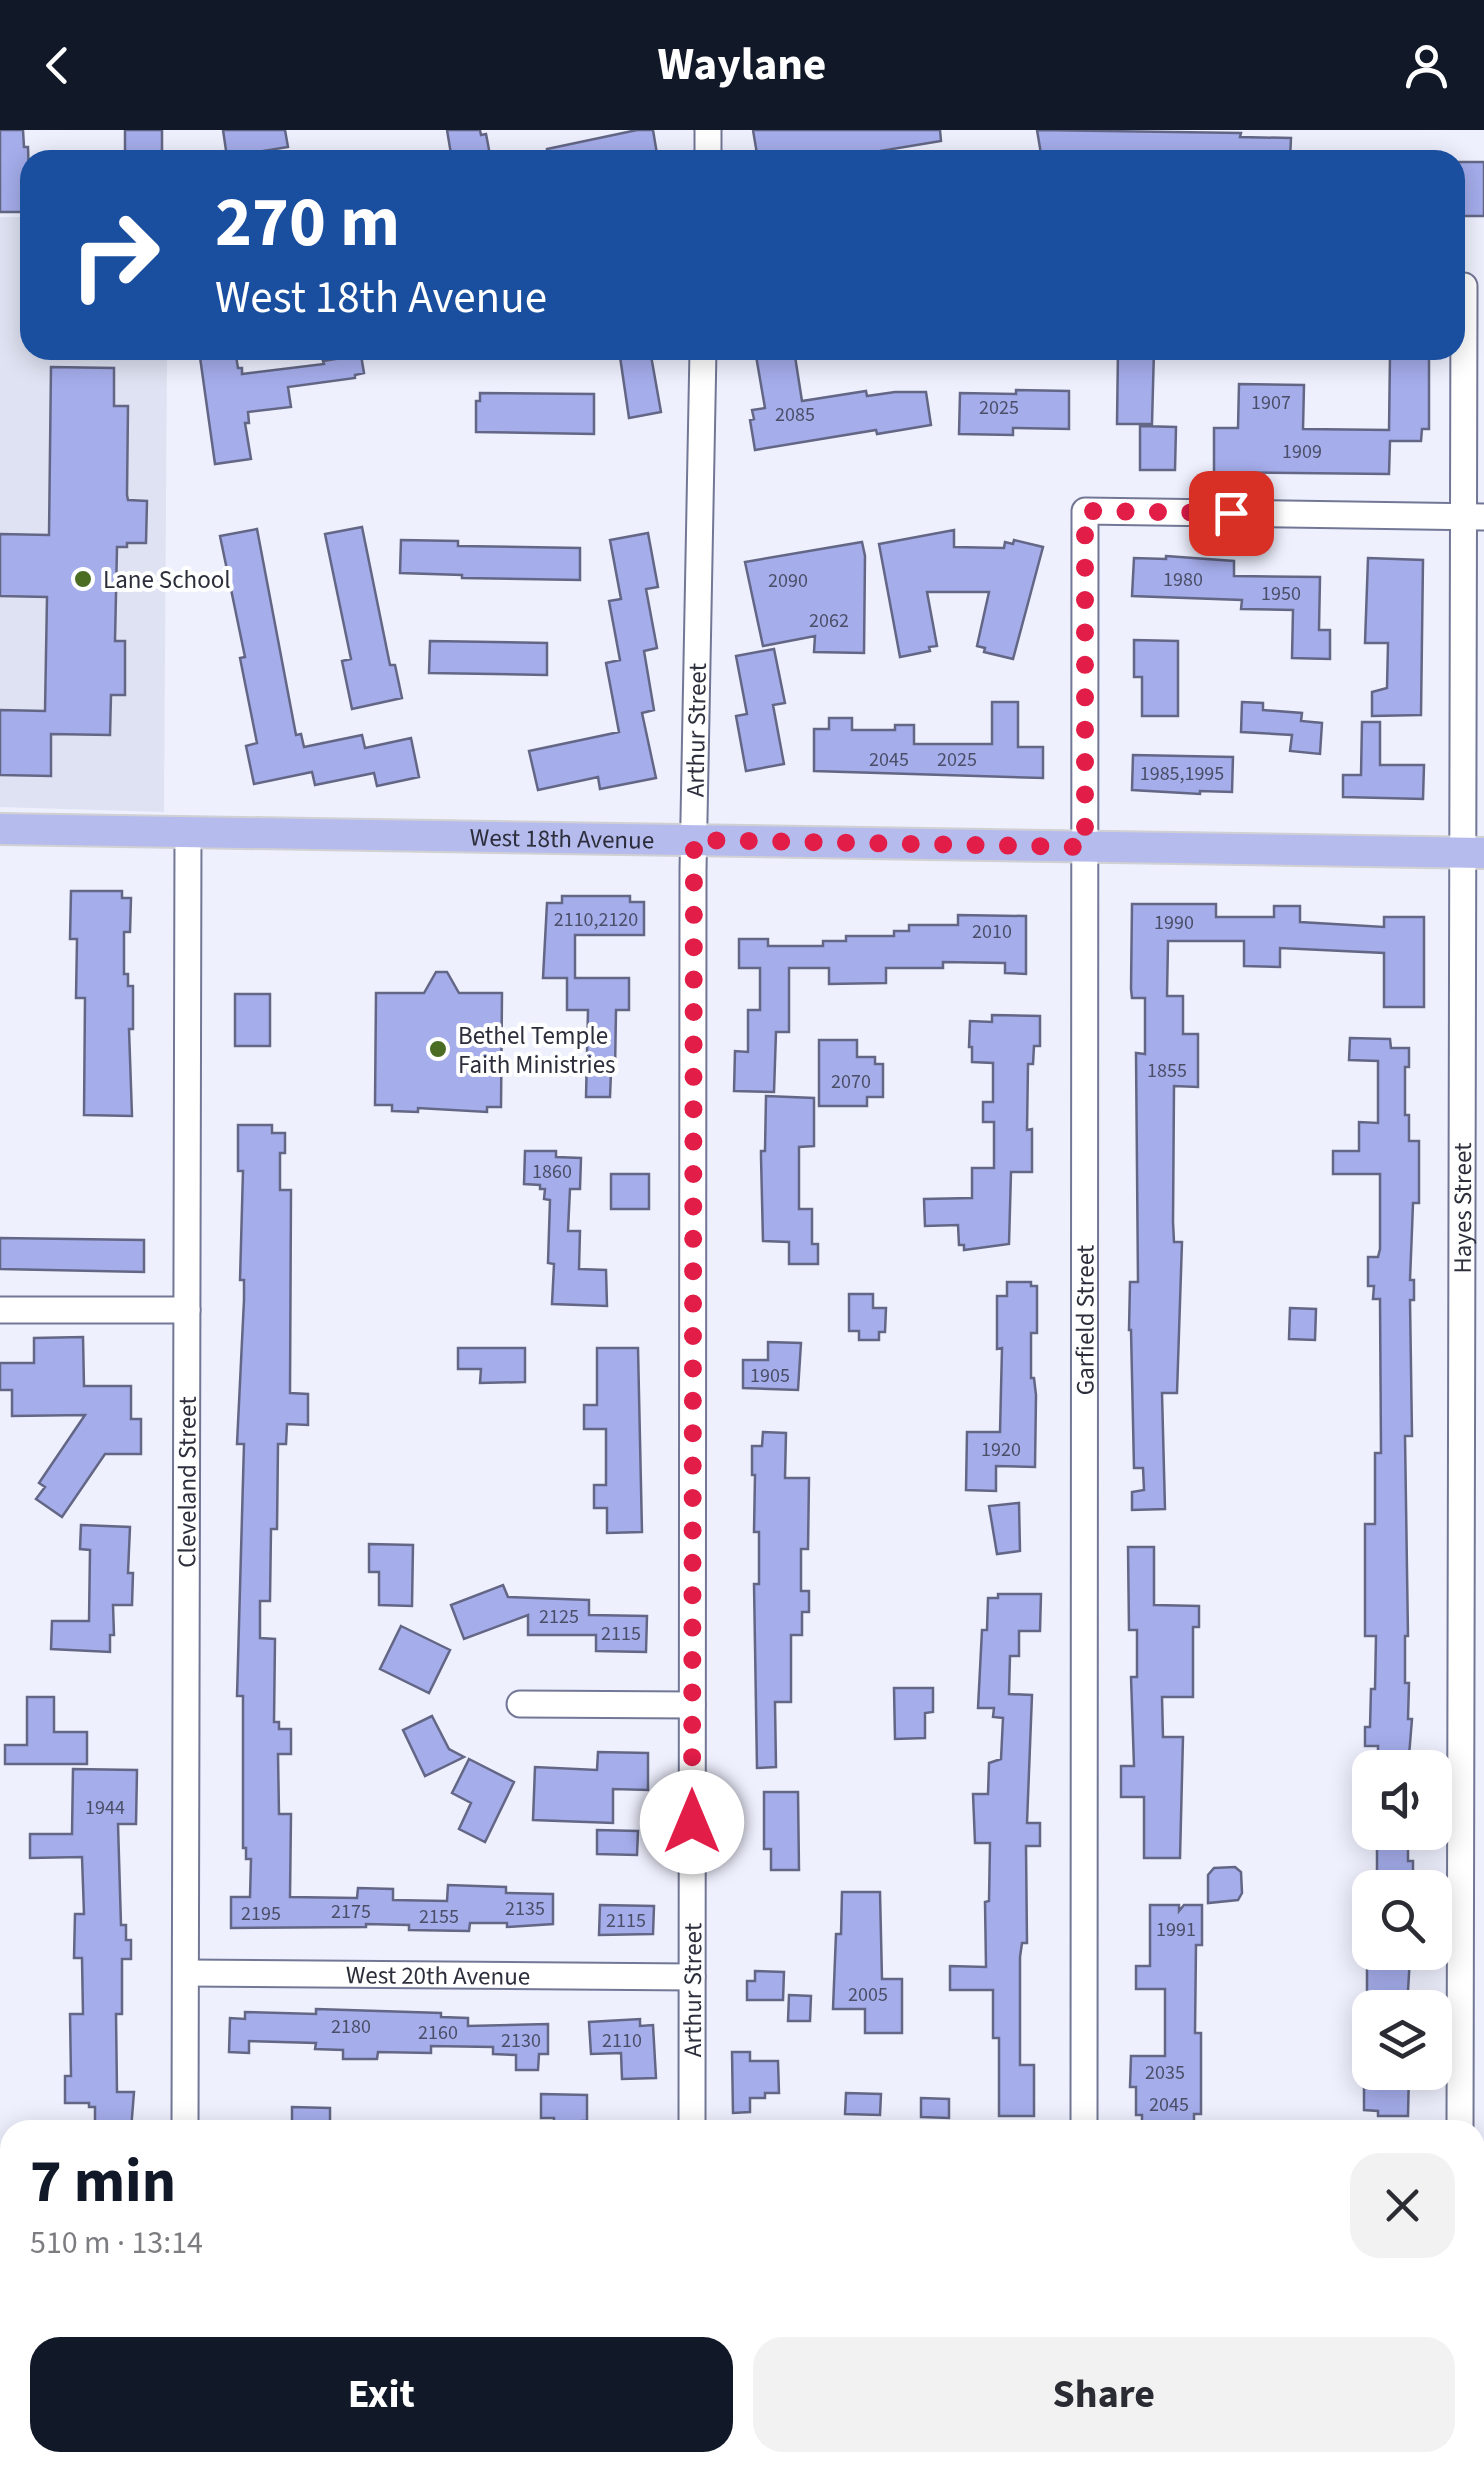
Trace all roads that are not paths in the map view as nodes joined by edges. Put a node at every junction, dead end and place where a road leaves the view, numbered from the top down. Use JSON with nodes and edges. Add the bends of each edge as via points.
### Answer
{"nodes":[{"id":1,"x":1465,"y":309,"type":"edge"},
{"id":2,"x":703,"y":360,"type":"edge"},
{"id":3,"x":1474,"y":517,"type":"edge"},
{"id":4,"x":0,"y":829,"type":"edge"},
{"id":5,"x":188,"y":833,"type":"junction"},
{"id":6,"x":694,"y":840,"type":"junction"},
{"id":7,"x":1085,"y":847,"type":"junction"},
{"id":8,"x":1472,"y":853,"type":"edge"},
{"id":9,"x":0,"y":1310,"type":"edge"},
{"id":10,"x":187,"y":1310,"type":"junction"},
{"id":11,"x":520,"y":1704,"type":"dead end"},
{"id":12,"x":692,"y":1706,"type":"junction"},
{"id":13,"x":186,"y":1973,"type":"junction"},
{"id":14,"x":692,"y":1977,"type":"junction"},
{"id":15,"x":185,"y":2120,"type":"edge"},
{"id":16,"x":692,"y":2120,"type":"edge"},
{"id":17,"x":1084,"y":2120,"type":"edge"},
{"id":18,"x":1460,"y":2120,"type":"edge"}],
"edges":[{"from":1,"to":3,"type":"street","name":"Hayes Street"},
{"from":2,"to":6,"type":"street","name":"Arthur Street"},
{"from":3,"to":7,"type":"street","name":"Garfield Street","via":[[1085,511]]},
{"from":3,"to":8,"type":"street","name":"Hayes Street"},
{"from":4,"to":5,"type":"main road","name":"West 18th Avenue"},
{"from":5,"to":6,"type":"main road","name":"West 18th Avenue"},
{"from":5,"to":10,"type":"street","name":"Cleveland Street"},
{"from":6,"to":7,"type":"main road","name":"West 18th Avenue"},
{"from":6,"to":12,"type":"street","name":"Arthur Street"},
{"from":7,"to":8,"type":"main road","name":"West 18th Avenue"},
{"from":7,"to":17,"type":"street","name":"Garfield Street"},
{"from":8,"to":18,"type":"street","name":"Hayes Street"},
{"from":9,"to":10,"type":"street"},
{"from":10,"to":13,"type":"street","name":"Cleveland Street"},
{"from":11,"to":12,"type":"street"},
{"from":12,"to":14,"type":"street","name":"Arthur Street"},
{"from":13,"to":14,"type":"street","name":"West 20th Avenue"},
{"from":13,"to":15,"type":"street","name":"Cleveland Street"},
{"from":14,"to":16,"type":"street","name":"Arthur Street"}]}
